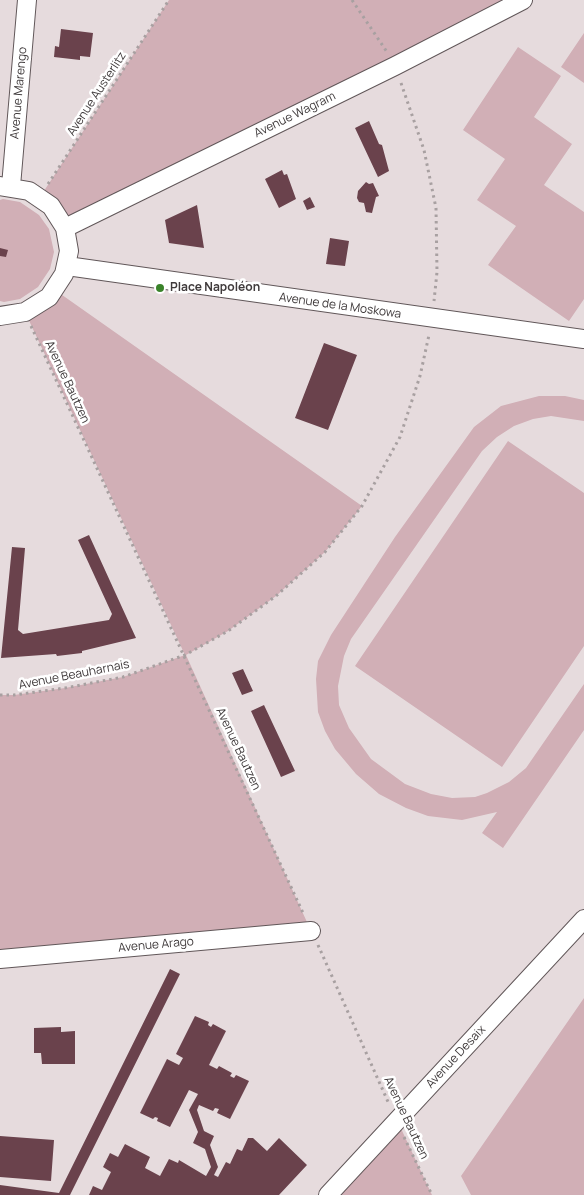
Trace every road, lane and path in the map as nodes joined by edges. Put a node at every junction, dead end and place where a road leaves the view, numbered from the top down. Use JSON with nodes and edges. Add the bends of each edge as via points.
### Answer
{"nodes":[{"id":1,"x":27,"y":0,"type":"edge"},
{"id":2,"x":169,"y":0,"type":"edge"},
{"id":3,"x":352,"y":0,"type":"edge"},
{"id":4,"x":524,"y":0,"type":"edge"},
{"id":5,"x":395,"y":66,"type":"junction"},
{"id":6,"x":6,"y":186,"type":"edge"},
{"id":7,"x":40,"y":197,"type":"junction"},
{"id":8,"x":65,"y":228,"type":"junction"},
{"id":9,"x":67,"y":266,"type":"junction"},
{"id":10,"x":25,"y":312,"type":"junction"},
{"id":11,"x":0,"y":316,"type":"edge"},
{"id":12,"x":433,"y":319,"type":"junction"},
{"id":13,"x":584,"y":339,"type":"edge"},
{"id":14,"x":186,"y":655,"type":"junction"},
{"id":15,"x":0,"y":695,"type":"edge"},
{"id":16,"x":584,"y":919,"type":"edge"},
{"id":17,"x":312,"y":931,"type":"junction"},
{"id":18,"x":0,"y":959,"type":"edge"},
{"id":19,"x":397,"y":1120,"type":"junction"},
{"id":20,"x":328,"y":1195,"type":"edge"},
{"id":21,"x":432,"y":1195,"type":"edge"}],
"edges":[{"from":1,"to":6,"type":"street","name":"Avenue Marengo"},
{"from":2,"to":7,"type":"path","name":"Avenue Austerlitz"},
{"from":3,"to":5,"type":"path","name":"Avenue Beauharnais"},
{"from":4,"to":5,"type":"street","name":"Avenue Wagram"},
{"from":5,"to":8,"type":"street","name":"Avenue Wagram"},
{"from":5,"to":12,"type":"path","name":"Avenue Beauharnais","via":[[424,150],[436,208],[437,272]]},
{"from":6,"to":7,"type":"street"},
{"from":7,"to":8,"type":"street","via":[[54,210]]},
{"from":8,"to":9,"type":"street"},
{"from":9,"to":10,"type":"street","via":[[52,294],[42,304]]},
{"from":9,"to":12,"type":"street","name":"Avenue de la Moskowa"},
{"from":10,"to":11,"type":"street"},
{"from":10,"to":14,"type":"path","name":"Avenue Bautzen"},
{"from":12,"to":13,"type":"street","name":"Avenue de la Moskowa"},
{"from":12,"to":14,"type":"path","name":"Avenue Beauharnais","via":[[420,376],[400,437],[362,506],[325,552],[276,596],[228,631]]},
{"from":14,"to":15,"type":"path","name":"Avenue Beauharnais","via":[[123,677]]},
{"from":14,"to":17,"type":"path","name":"Avenue Bautzen"},
{"from":16,"to":19,"type":"street","name":"Avenue Desaix"},
{"from":17,"to":18,"type":"street","name":"Avenue Arago"},
{"from":17,"to":19,"type":"path","name":"Avenue Bautzen"},
{"from":19,"to":20,"type":"street","name":"Avenue Desaix"},
{"from":19,"to":21,"type":"path","name":"Avenue Bautzen"}]}
